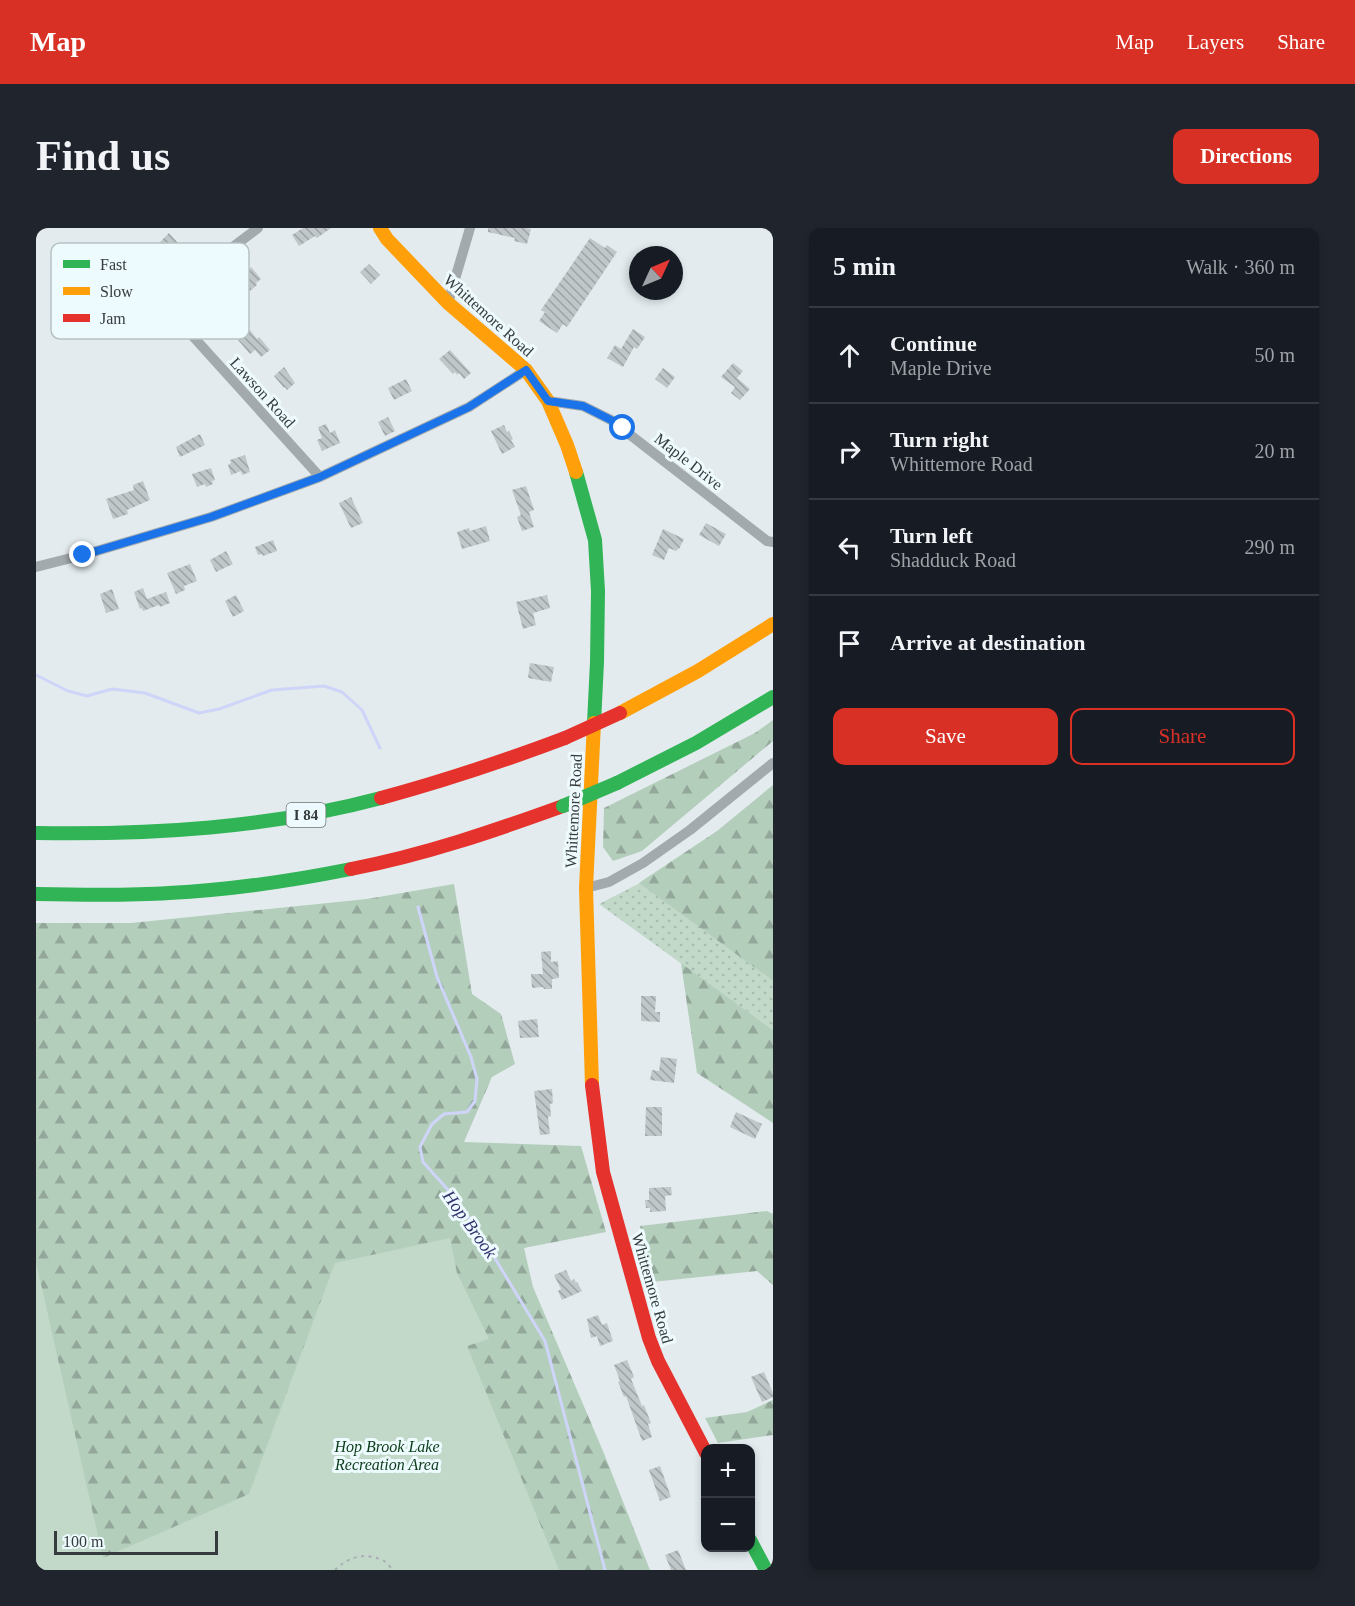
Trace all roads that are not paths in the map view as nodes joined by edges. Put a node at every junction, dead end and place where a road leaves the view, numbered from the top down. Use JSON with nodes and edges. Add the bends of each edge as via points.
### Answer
{"nodes":[{"id":1,"x":258,"y":228,"type":"edge"},
{"id":2,"x":380,"y":228,"type":"edge"},
{"id":3,"x":470,"y":228,"type":"edge"},
{"id":4,"x":238,"y":243,"type":"edge"},
{"id":5,"x":448,"y":303,"type":"junction"},
{"id":6,"x":195,"y":339,"type":"edge"},
{"id":7,"x":526,"y":370,"type":"junction"},
{"id":8,"x":548,"y":401,"type":"junction"},
{"id":9,"x":320,"y":477,"type":"junction"},
{"id":10,"x":773,"y":542,"type":"edge"},
{"id":11,"x":36,"y":567,"type":"edge"},
{"id":12,"x":773,"y":624,"type":"edge"},
{"id":13,"x":773,"y":697,"type":"edge"},
{"id":14,"x":773,"y":763,"type":"edge"},
{"id":15,"x":36,"y":832,"type":"edge"},
{"id":16,"x":586,"y":888,"type":"junction"},
{"id":17,"x":36,"y":894,"type":"edge"},
{"id":18,"x":701,"y":1445,"type":"edge"},
{"id":19,"x":755,"y":1549,"type":"edge"},
{"id":20,"x":766,"y":1570,"type":"edge"}],
"edges":[{"from":1,"to":4,"type":"street","name":"Lawson Road"},
{"from":2,"to":5,"type":"main road","name":"Whittemore Road"},
{"from":3,"to":5,"type":"street"},
{"from":5,"to":7,"type":"main road","name":"Whittemore Road"},
{"from":6,"to":9,"type":"street","name":"Lawson Road"},
{"from":7,"to":8,"type":"main road","name":"Whittemore Road"},
{"from":7,"to":9,"type":"street","via":[[469,407]]},
{"from":8,"to":10,"type":"street","name":"Maple Drive","via":[[583,406],[611,420]]},
{"from":8,"to":16,"type":"main road","name":"Whittemore Road","via":[[567,445],[595,540],[597,662]]},
{"from":9,"to":11,"type":"street","via":[[211,517]]},
{"from":12,"to":15,"type":"main road","number":"I 84","bridge":true,"via":[[708,667],[620,713],[489,768],[441,783],[296,817],[199,830]]},
{"from":13,"to":17,"type":"main road","bridge":true,"via":[[694,745],[617,783],[458,842],[368,866],[236,888],[100,896]]},
{"from":14,"to":16,"type":"street","via":[[643,863],[609,882]]},
{"from":16,"to":18,"type":"main road","name":"Whittemore Road","via":[[591,1073],[603,1172],[649,1338]]},
{"from":19,"to":20,"type":"main road"}]}
